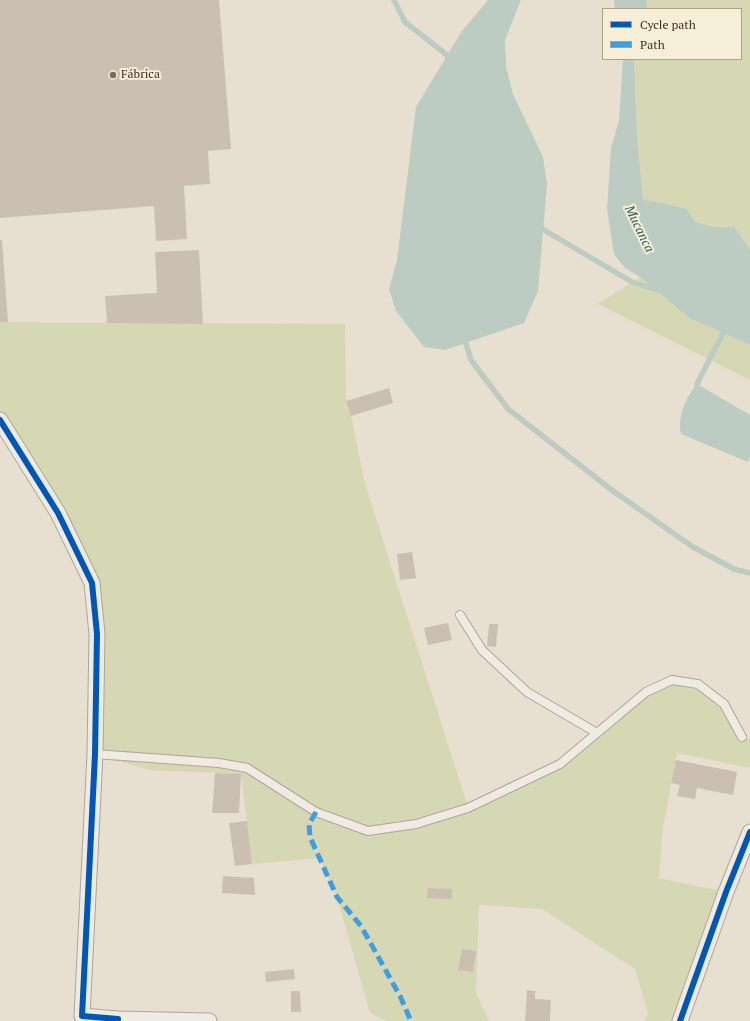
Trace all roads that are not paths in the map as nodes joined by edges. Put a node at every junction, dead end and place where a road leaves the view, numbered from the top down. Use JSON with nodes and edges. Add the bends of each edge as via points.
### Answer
{"nodes":[{"id":1,"x":0,"y":420,"type":"edge"},
{"id":2,"x":460,"y":615,"type":"dead end"},
{"id":3,"x":597,"y":733,"type":"junction"},
{"id":4,"x":742,"y":737,"type":"dead end"},
{"id":5,"x":95,"y":754,"type":"junction"},
{"id":6,"x":750,"y":832,"type":"edge"},
{"id":7,"x":117,"y":1020,"type":"edge"},
{"id":8,"x":209,"y":1021,"type":"edge"},
{"id":9,"x":680,"y":1021,"type":"edge"}],
"edges":[{"from":1,"to":5,"type":"street","via":[[58,513],[92,583],[97,634]]},
{"from":2,"to":3,"type":"lane","via":[[482,650],[527,692]]},
{"from":3,"to":4,"type":"lane","via":[[646,692],[672,680],[698,684],[724,704]]},
{"from":3,"to":5,"type":"lane","via":[[560,764],[468,808],[416,824],[368,831],[316,812],[247,768],[219,763]]},
{"from":5,"to":7,"type":"street","via":[[82,1016]]},
{"from":6,"to":9,"type":"street"},
{"from":7,"to":8,"type":"street"}]}
